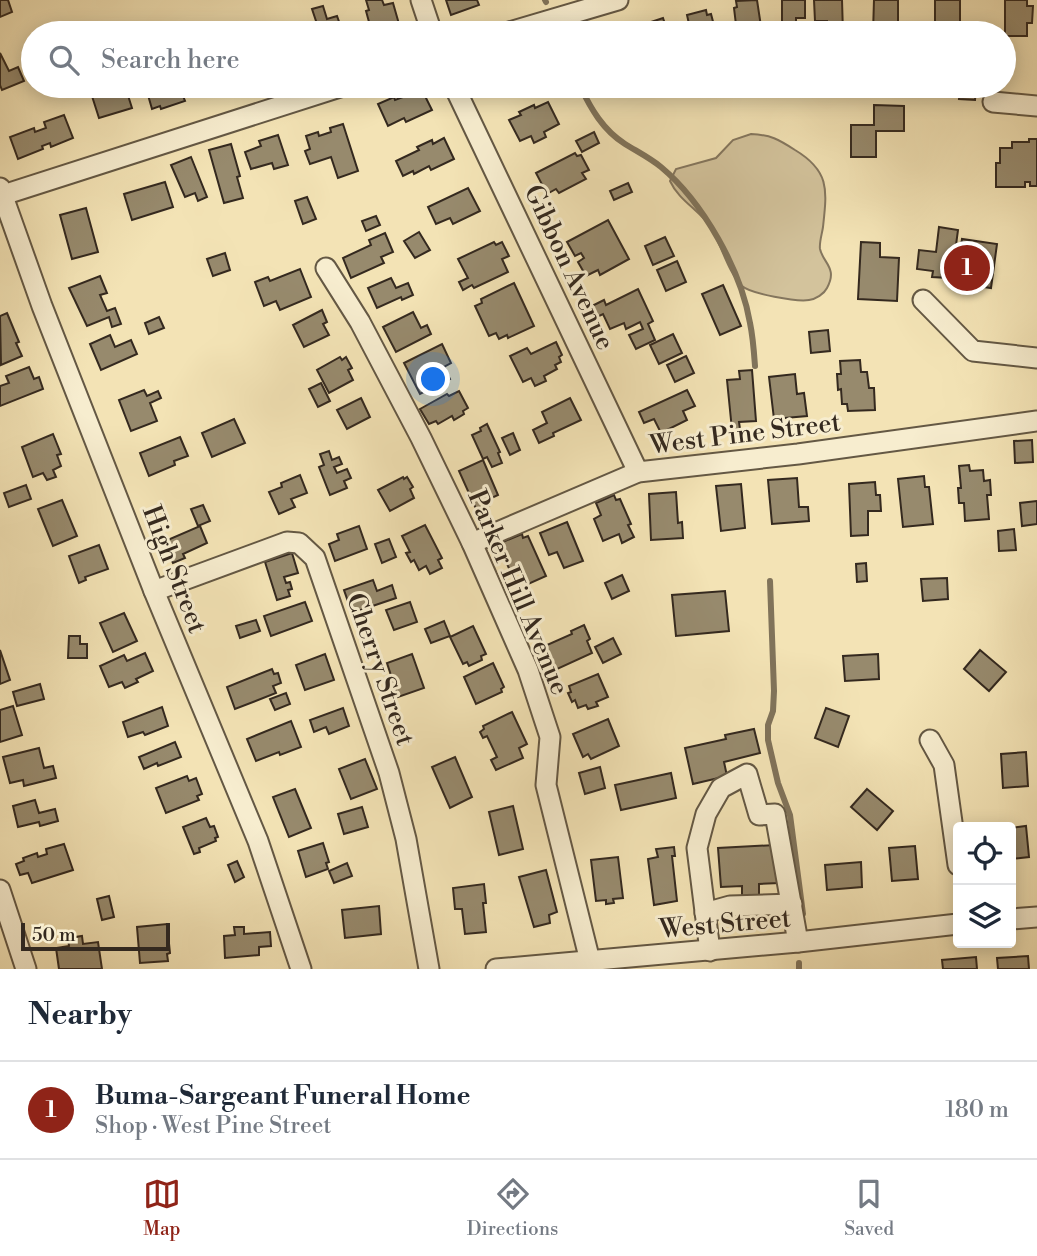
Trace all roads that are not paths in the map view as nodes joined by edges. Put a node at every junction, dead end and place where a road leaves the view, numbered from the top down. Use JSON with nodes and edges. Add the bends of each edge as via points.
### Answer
{"nodes":[{"id":1,"x":421,"y":0,"type":"edge"},
{"id":2,"x":618,"y":0,"type":"edge"},
{"id":3,"x":428,"y":21,"type":"edge"},
{"id":4,"x":547,"y":21,"type":"edge"},
{"id":5,"x":303,"y":98,"type":"edge"},
{"id":6,"x":460,"y":98,"type":"edge"},
{"id":7,"x":993,"y":102,"type":"dead end"},
{"id":8,"x":1037,"y":106,"type":"edge"},
{"id":9,"x":1,"y":191,"type":"edge"},
{"id":10,"x":326,"y":268,"type":"dead end"},
{"id":11,"x":923,"y":300,"type":"dead end"},
{"id":12,"x":1037,"y":358,"type":"edge"},
{"id":13,"x":1037,"y":421,"type":"edge"},
{"id":14,"x":638,"y":472,"type":"junction"},
{"id":15,"x":472,"y":543,"type":"junction"},
{"id":16,"x":154,"y":590,"type":"junction"},
{"id":17,"x":930,"y":740,"type":"dead end"},
{"id":18,"x":953,"y":832,"type":"edge"},
{"id":19,"x":0,"y":890,"type":"edge"},
{"id":20,"x":792,"y":904,"type":"junction"},
{"id":21,"x":705,"y":913,"type":"junction"},
{"id":22,"x":1037,"y":917,"type":"edge"},
{"id":23,"x":1016,"y":919,"type":"edge"},
{"id":24,"x":953,"y":924,"type":"edge"},
{"id":25,"x":798,"y":942,"type":"junction"},
{"id":26,"x":710,"y":951,"type":"junction"},
{"id":27,"x":590,"y":961,"type":"junction"},
{"id":28,"x":508,"y":968,"type":"edge"},
{"id":29,"x":26,"y":969,"type":"edge"},
{"id":30,"x":301,"y":969,"type":"edge"},
{"id":31,"x":429,"y":969,"type":"edge"}],
"edges":[{"from":1,"to":3,"type":"street"},
{"from":2,"to":4,"type":"street"},
{"from":5,"to":9,"type":"street"},
{"from":6,"to":14,"type":"street","name":"Gibbon Avenue"},
{"from":7,"to":8,"type":"street"},
{"from":9,"to":16,"type":"street","name":"High Street"},
{"from":10,"to":15,"type":"street","name":"Parker Hill Avenue","via":[[360,322]]},
{"from":11,"to":12,"type":"street","via":[[973,351]]},
{"from":13,"to":14,"type":"street","name":"West Pine Street"},
{"from":14,"to":15,"type":"street","name":"West Pine Street"},
{"from":15,"to":27,"type":"street","name":"Parker Hill Avenue","via":[[544,714],[550,737],[546,785]]},
{"from":16,"to":30,"type":"street","name":"High Street","via":[[258,841]]},
{"from":16,"to":31,"type":"street","name":"Cherry Street","via":[[287,542],[299,543],[315,558],[389,773]]},
{"from":17,"to":18,"type":"street","via":[[943,765]]},
{"from":19,"to":29,"type":"street"},
{"from":20,"to":21,"type":"street","via":[[730,906]]},
{"from":20,"to":21,"type":"street","via":[[775,814],[759,815],[747,774],[721,788],[706,814],[697,848]]},
{"from":20,"to":25,"type":"street"},
{"from":21,"to":26,"type":"street"},
{"from":22,"to":23,"type":"street"},
{"from":24,"to":25,"type":"street","name":"West Street"},
{"from":25,"to":26,"type":"street","name":"West Street"},
{"from":26,"to":27,"type":"street","name":"West Street"},
{"from":27,"to":28,"type":"street","name":"West Street"}]}
